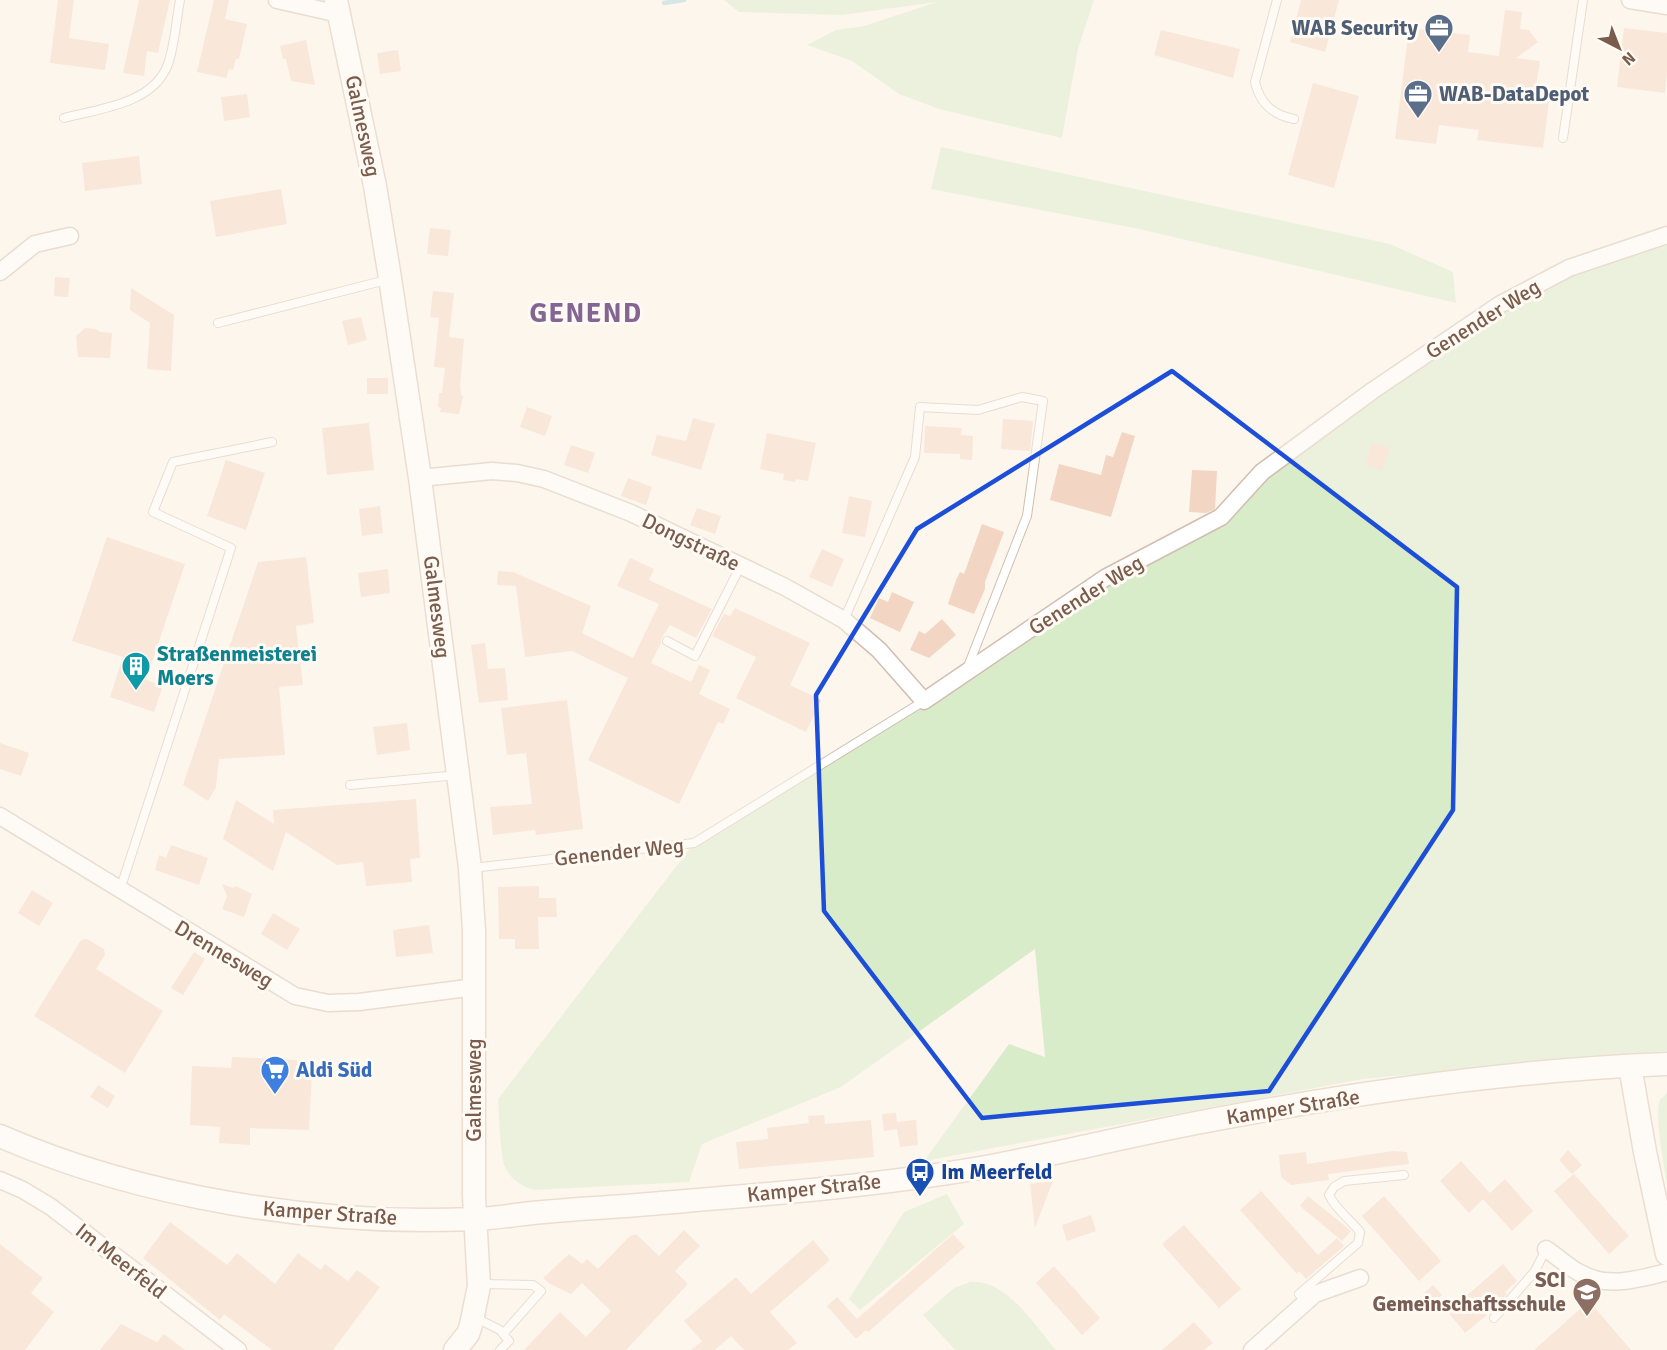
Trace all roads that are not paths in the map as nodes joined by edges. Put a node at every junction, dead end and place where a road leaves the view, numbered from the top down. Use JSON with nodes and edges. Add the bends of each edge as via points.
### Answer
{"nodes":[{"id":1,"x":180,"y":0,"type":"edge"},
{"id":2,"x":277,"y":0,"type":"edge"},
{"id":3,"x":1277,"y":0,"type":"edge"},
{"id":4,"x":1583,"y":0,"type":"edge"},
{"id":5,"x":1630,"y":0,"type":"edge"},
{"id":6,"x":1667,"y":6,"type":"edge"},
{"id":7,"x":337,"y":7,"type":"edge"},
{"id":8,"x":64,"y":118,"type":"dead end"},
{"id":9,"x":1294,"y":119,"type":"dead end"},
{"id":10,"x":1563,"y":138,"type":"dead end"},
{"id":11,"x":1667,"y":235,"type":"edge"},
{"id":12,"x":70,"y":236,"type":"dead end"},
{"id":13,"x":0,"y":272,"type":"edge"},
{"id":14,"x":390,"y":278,"type":"junction"},
{"id":15,"x":218,"y":323,"type":"dead end"},
{"id":16,"x":272,"y":442,"type":"dead end"},
{"id":17,"x":420,"y":478,"type":"junction"},
{"id":18,"x":741,"y":565,"type":"junction"},
{"id":19,"x":844,"y":620,"type":"junction"},
{"id":20,"x":667,"y":641,"type":"dead end"},
{"id":21,"x":966,"y":673,"type":"junction"},
{"id":22,"x":924,"y":701,"type":"junction"},
{"id":23,"x":459,"y":775,"type":"junction"},
{"id":24,"x":350,"y":785,"type":"dead end"},
{"id":25,"x":0,"y":816,"type":"edge"},
{"id":26,"x":470,"y":868,"type":"junction"},
{"id":27,"x":120,"y":891,"type":"junction"},
{"id":28,"x":475,"y":987,"type":"junction"},
{"id":29,"x":1667,"y":1064,"type":"edge"},
{"id":30,"x":1630,"y":1066,"type":"junction"},
{"id":31,"x":0,"y":1136,"type":"edge"},
{"id":32,"x":1404,"y":1175,"type":"dead end"},
{"id":33,"x":0,"y":1180,"type":"edge"},
{"id":34,"x":475,"y":1219,"type":"junction"},
{"id":35,"x":1546,"y":1249,"type":"joint"},
{"id":36,"x":1667,"y":1254,"type":"edge"},
{"id":37,"x":1667,"y":1272,"type":"edge"},
{"id":38,"x":1360,"y":1278,"type":"dead end"},
{"id":39,"x":479,"y":1284,"type":"junction"},
{"id":40,"x":1306,"y":1302,"type":"junction"},
{"id":41,"x":474,"y":1317,"type":"junction"},
{"id":42,"x":1494,"y":1318,"type":"dead end"},
{"id":43,"x":503,"y":1334,"type":"junction"},
{"id":44,"x":238,"y":1350,"type":"edge"},
{"id":45,"x":455,"y":1350,"type":"edge"},
{"id":46,"x":500,"y":1350,"type":"edge"},
{"id":47,"x":1252,"y":1350,"type":"edge"}],
"edges":[{"from":1,"to":8,"type":"lane","via":[[168,65],[154,85],[129,100]]},
{"from":2,"to":7,"type":"street"},
{"from":3,"to":9,"type":"lane","via":[[1255,82],[1257,94],[1268,108]]},
{"from":4,"to":10,"type":"lane"},
{"from":5,"to":6,"type":"street"},
{"from":7,"to":14,"type":"main road","name":"Galmesweg"},
{"from":11,"to":21,"type":"street","name":"Genender Weg","via":[[1569,268],[1499,305],[1262,472],[1221,517],[1106,578]]},
{"from":12,"to":13,"type":"street","via":[[35,244]]},
{"from":14,"to":15,"type":"lane"},
{"from":14,"to":17,"type":"main road","name":"Galmesweg"},
{"from":16,"to":27,"type":"lane","via":[[172,462],[153,512],[231,548]]},
{"from":17,"to":18,"type":"street","name":"Dongstraße","via":[[492,471],[544,479],[631,513]]},
{"from":17,"to":23,"type":"main road","name":"Galmesweg"},
{"from":18,"to":19,"type":"street","name":"Dongstraße"},
{"from":18,"to":20,"type":"lane","via":[[695,656]]},
{"from":19,"to":21,"type":"lane","via":[[915,458],[920,407],[978,410],[1022,397],[1042,401],[1027,516]]},
{"from":19,"to":22,"type":"street","name":"Dongstraße","via":[[879,650]]},
{"from":21,"to":22,"type":"street","name":"Genender Weg"},
{"from":22,"to":26,"type":"lane","name":"Genender Weg","via":[[694,843]]},
{"from":23,"to":24,"type":"lane"},
{"from":23,"to":26,"type":"main road","name":"Galmesweg"},
{"from":25,"to":27,"type":"street","name":"Drennesweg"},
{"from":26,"to":28,"type":"main road","name":"Galmesweg"},
{"from":27,"to":28,"type":"street","name":"Drennesweg","via":[[304,999],[359,1002]]},
{"from":28,"to":34,"type":"main road","name":"Galmesweg"},
{"from":29,"to":30,"type":"main road","name":"Kamper Straße"},
{"from":30,"to":34,"type":"main road","name":"Kamper Straße","via":[[1543,1071],[1305,1103],[1027,1159],[902,1179]]},
{"from":30,"to":36,"type":"main road"},
{"from":31,"to":34,"type":"main road","name":"Kamper Straße","via":[[114,1177],[247,1207],[337,1216]]},
{"from":32,"to":40,"type":"lane","via":[[1344,1181],[1334,1187],[1329,1195],[1360,1232],[1358,1243],[1299,1294]]},
{"from":33,"to":44,"type":"street","name":"Im Meerfeld","via":[[51,1207]]},
{"from":34,"to":39,"type":"main road"},
{"from":35,"to":37,"type":"street","via":[[1581,1274],[1598,1279],[1619,1282]]},
{"from":35,"to":42,"type":"lane","via":[[1535,1271]]},
{"from":38,"to":40,"type":"street","via":[[1315,1294]]},
{"from":39,"to":41,"type":"main road"},
{"from":39,"to":43,"type":"lane","via":[[534,1285],[541,1291]]},
{"from":40,"to":47,"type":"street"},
{"from":41,"to":43,"type":"lane"},
{"from":41,"to":45,"type":"main road","via":[[468,1334]]},
{"from":43,"to":46,"type":"lane","via":[[509,1341]]}]}
